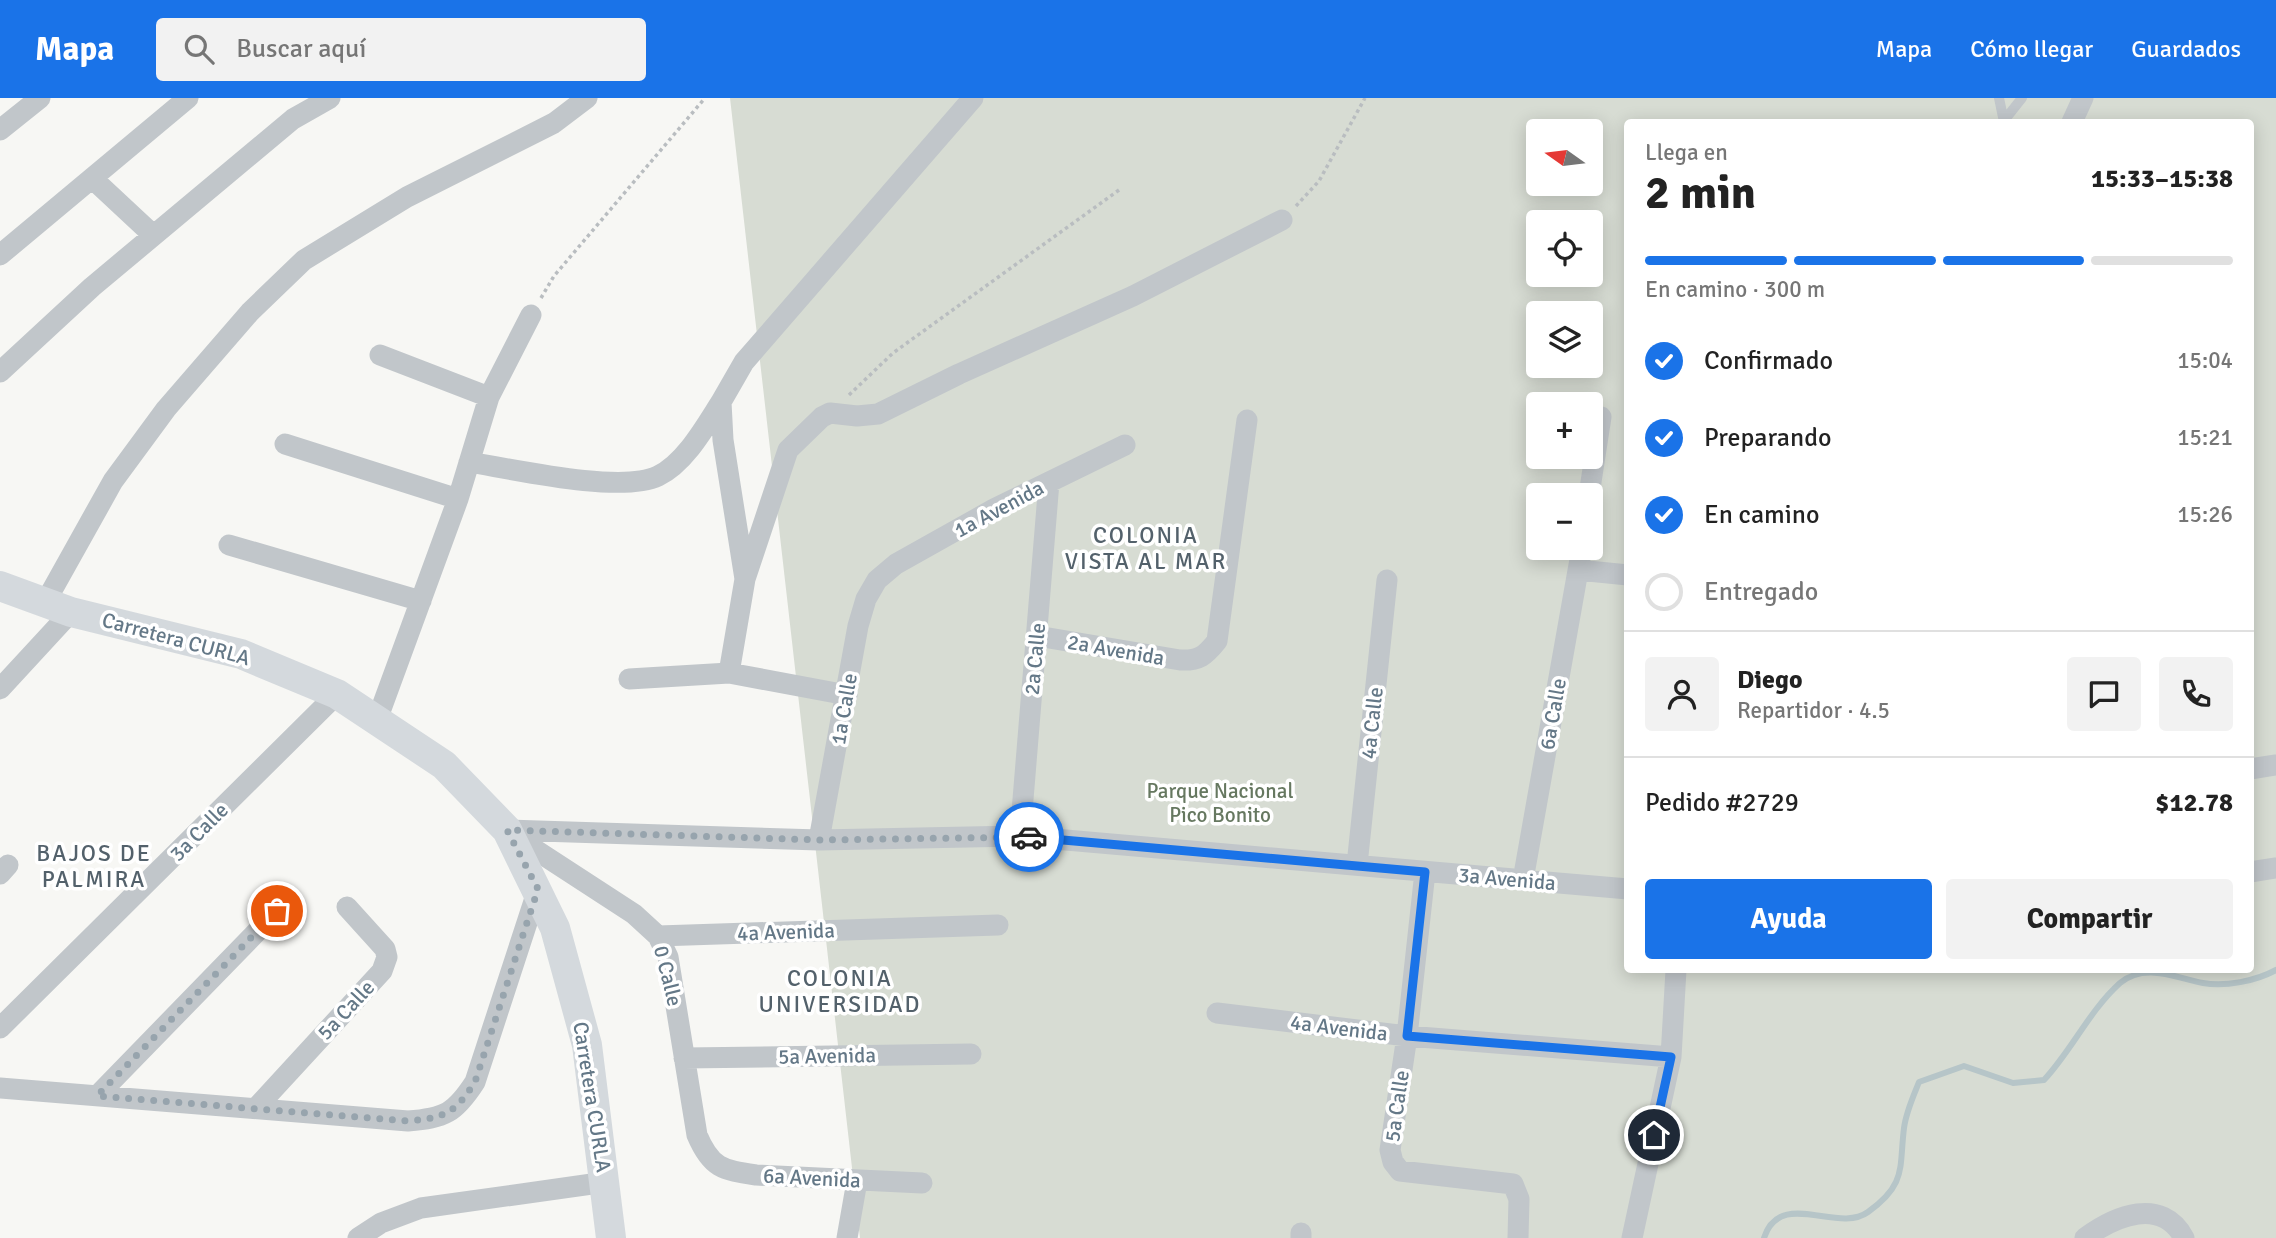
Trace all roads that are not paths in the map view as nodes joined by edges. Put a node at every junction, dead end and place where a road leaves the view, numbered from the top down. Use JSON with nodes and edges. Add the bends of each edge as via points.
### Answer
{"nodes":[{"id":1,"x":40,"y":98,"type":"edge"},
{"id":2,"x":188,"y":98,"type":"edge"},
{"id":3,"x":330,"y":98,"type":"edge"},
{"id":4,"x":587,"y":98,"type":"edge"},
{"id":5,"x":973,"y":98,"type":"edge"},
{"id":6,"x":1999,"y":98,"type":"edge"},
{"id":7,"x":2022,"y":98,"type":"edge"},
{"id":8,"x":2083,"y":98,"type":"edge"},
{"id":9,"x":2002,"y":119,"type":"edge"},
{"id":10,"x":2005,"y":119,"type":"edge"},
{"id":11,"x":2072,"y":119,"type":"edge"},
{"id":12,"x":0,"y":130,"type":"edge"},
{"id":13,"x":94,"y":180,"type":"junction"},
{"id":14,"x":1282,"y":220,"type":"road end"},
{"id":15,"x":153,"y":236,"type":"junction"},
{"id":16,"x":0,"y":255,"type":"edge"},
{"id":17,"x":531,"y":315,"type":"road end"},
{"id":18,"x":380,"y":355,"type":"dead end"},
{"id":19,"x":0,"y":372,"type":"edge"},
{"id":20,"x":489,"y":397,"type":"junction"},
{"id":21,"x":720,"y":402,"type":"junction"},
{"id":22,"x":1247,"y":420,"type":"dead end"},
{"id":23,"x":285,"y":444,"type":"dead end"},
{"id":24,"x":1125,"y":445,"type":"dead end"},
{"id":25,"x":470,"y":462,"type":"junction"},
{"id":26,"x":1049,"y":482,"type":"junction"},
{"id":27,"x":458,"y":499,"type":"junction"},
{"id":28,"x":229,"y":545,"type":"dead end"},
{"id":29,"x":1580,"y":560,"type":"edge"},
{"id":30,"x":1578,"y":570,"type":"junction"},
{"id":31,"x":1624,"y":575,"type":"edge"},
{"id":32,"x":746,"y":579,"type":"junction"},
{"id":33,"x":877,"y":580,"type":"joint"},
{"id":34,"x":1387,"y":580,"type":"dead end"},
{"id":35,"x":0,"y":586,"type":"edge"},
{"id":36,"x":421,"y":601,"type":"junction"},
{"id":37,"x":58,"y":607,"type":"junction"},
{"id":38,"x":1037,"y":636,"type":"junction"},
{"id":39,"x":729,"y":673,"type":"junction"},
{"id":40,"x":629,"y":679,"type":"dead end"},
{"id":41,"x":0,"y":689,"type":"edge"},
{"id":42,"x":337,"y":694,"type":"junction"},
{"id":43,"x":847,"y":695,"type":"junction"},
{"id":44,"x":377,"y":720,"type":"junction"},
{"id":45,"x":2276,"y":765,"type":"edge"},
{"id":46,"x":2254,"y":768,"type":"edge"},
{"id":47,"x":507,"y":830,"type":"junction"},
{"id":48,"x":1020,"y":836,"type":"junction"},
{"id":49,"x":819,"y":840,"type":"junction"},
{"id":50,"x":1357,"y":865,"type":"junction"},
{"id":51,"x":2276,"y":867,"type":"edge"},
{"id":52,"x":2254,"y":871,"type":"edge"},
{"id":53,"x":1425,"y":872,"type":"junction"},
{"id":54,"x":1523,"y":880,"type":"junction"},
{"id":55,"x":538,"y":889,"type":"junction"},
{"id":56,"x":1624,"y":889,"type":"edge"},
{"id":57,"x":347,"y":907,"type":"dead end"},
{"id":58,"x":277,"y":911,"type":"dead end"},
{"id":59,"x":998,"y":925,"type":"dead end"},
{"id":60,"x":658,"y":936,"type":"junction"},
{"id":61,"x":1676,"y":973,"type":"edge"},
{"id":62,"x":1217,"y":1013,"type":"dead end"},
{"id":63,"x":0,"y":1028,"type":"edge"},
{"id":64,"x":1407,"y":1036,"type":"junction"},
{"id":65,"x":971,"y":1054,"type":"dead end"},
{"id":66,"x":1671,"y":1057,"type":"junction"},
{"id":67,"x":684,"y":1058,"type":"junction"},
{"id":68,"x":0,"y":1088,"type":"edge"},
{"id":69,"x":97,"y":1096,"type":"junction"},
{"id":70,"x":256,"y":1108,"type":"junction"},
{"id":71,"x":706,"y":1156,"type":"joint"},
{"id":72,"x":857,"y":1181,"type":"junction"},
{"id":73,"x":606,"y":1182,"type":"junction"},
{"id":74,"x":922,"y":1183,"type":"dead end"},
{"id":75,"x":358,"y":1238,"type":"edge"},
{"id":76,"x":611,"y":1238,"type":"edge"},
{"id":77,"x":848,"y":1238,"type":"edge"},
{"id":78,"x":1518,"y":1238,"type":"edge"},
{"id":79,"x":1632,"y":1238,"type":"edge"},
{"id":80,"x":2085,"y":1238,"type":"edge"},
{"id":81,"x":2183,"y":1238,"type":"edge"}],
"edges":[{"from":1,"to":12,"type":"street"},
{"from":2,"to":13,"type":"street"},
{"from":3,"to":15,"type":"street","via":[[293,119]]},
{"from":4,"to":37,"type":"street","via":[[554,123],[407,197],[304,260],[250,312],[166,410],[113,481]]},
{"from":5,"to":21,"type":"street","via":[[744,362]]},
{"from":6,"to":9,"type":"lane"},
{"from":7,"to":10,"type":"lane"},
{"from":8,"to":11,"type":"street"},
{"from":13,"to":15,"type":"street"},
{"from":13,"to":16,"type":"street"},
{"from":14,"to":32,"type":"street","via":[[1133,296],[878,414],[830,413],[822,417],[788,450]]},
{"from":15,"to":19,"type":"street"},
{"from":17,"to":20,"type":"street"},
{"from":18,"to":20,"type":"street"},
{"from":20,"to":25,"type":"street"},
{"from":21,"to":25,"type":"street","via":[[699,436],[675,462],[658,476],[631,484]]},
{"from":21,"to":32,"type":"street"},
{"from":22,"to":38,"type":"street","name":"2a Avenida","via":[[1217,641],[1206,656],[1195,661]]},
{"from":23,"to":27,"type":"street"},
{"from":24,"to":26,"type":"street","name":"1a Avenida"},
{"from":25,"to":27,"type":"street"},
{"from":26,"to":33,"type":"street","name":"1a Avenida","via":[[896,564]]},
{"from":26,"to":38,"type":"street","name":"2a Calle"},
{"from":27,"to":36,"type":"street"},
{"from":28,"to":36,"type":"street"},
{"from":29,"to":30,"type":"street","name":"6a Calle"},
{"from":30,"to":31,"type":"street"},
{"from":30,"to":54,"type":"street","name":"6a Calle"},
{"from":32,"to":39,"type":"street"},
{"from":33,"to":43,"type":"street","name":"1a Calle","via":[[858,626]]},
{"from":34,"to":50,"type":"street","name":"4a Calle"},
{"from":35,"to":37,"type":"main road","name":"Carretera CURLA"},
{"from":36,"to":44,"type":"street"},
{"from":37,"to":41,"type":"street"},
{"from":37,"to":42,"type":"main road","name":"Carretera CURLA","via":[[242,654]]},
{"from":38,"to":48,"type":"street","name":"2a Calle"},
{"from":39,"to":40,"type":"street"},
{"from":39,"to":43,"type":"street"},
{"from":42,"to":44,"type":"main road","name":"Carretera CURLA"},
{"from":42,"to":63,"type":"street","name":"3a Calle"},
{"from":43,"to":49,"type":"street","name":"1a Calle"},
{"from":44,"to":47,"type":"main road","name":"Carretera CURLA","via":[[444,765]]},
{"from":45,"to":46,"type":"street"},
{"from":47,"to":49,"type":"street","name":"3a Avenida"},
{"from":47,"to":55,"type":"main road","name":"Carretera CURLA"},
{"from":47,"to":60,"type":"street","name":"0 Calle","via":[[634,914]]},
{"from":48,"to":49,"type":"street","name":"3a Avenida"},
{"from":48,"to":50,"type":"street","name":"3a Avenida"},
{"from":50,"to":53,"type":"street","name":"3a Avenida"},
{"from":51,"to":52,"type":"street"},
{"from":53,"to":54,"type":"street","name":"3a Avenida"},
{"from":53,"to":64,"type":"street","name":"5a Calle"},
{"from":54,"to":56,"type":"street","name":"3a Avenida"},
{"from":55,"to":70,"type":"street","via":[[475,1082],[460,1105],[437,1119],[408,1121]]},
{"from":55,"to":73,"type":"main road","name":"Carretera CURLA","via":[[555,928],[587,1045]]},
{"from":57,"to":70,"type":"street","name":"5a Calle","via":[[385,949],[382,971]]},
{"from":58,"to":69,"type":"street"},
{"from":59,"to":60,"type":"street","name":"4a Avenida"},
{"from":60,"to":67,"type":"street","name":"0 Calle","via":[[668,957]]},
{"from":61,"to":66,"type":"street"},
{"from":62,"to":64,"type":"street","name":"4a Avenida"},
{"from":64,"to":66,"type":"street","name":"4a Avenida"},
{"from":64,"to":78,"type":"street","name":"5a Calle","via":[[1390,1150],[1393,1162],[1400,1171],[1513,1184],[1518,1199]]},
{"from":65,"to":67,"type":"street","name":"5a Avenida"},
{"from":66,"to":79,"type":"street"},
{"from":67,"to":71,"type":"street","name":"0 Calle","via":[[697,1135]]},
{"from":68,"to":69,"type":"street"},
{"from":69,"to":70,"type":"street"},
{"from":71,"to":72,"type":"street","name":"6a Avenida","via":[[732,1172]]},
{"from":72,"to":74,"type":"street","name":"6a Avenida"},
{"from":72,"to":77,"type":"street"},
{"from":73,"to":75,"type":"street","via":[[421,1208],[381,1223]]},
{"from":73,"to":76,"type":"main road","name":"Carretera CURLA"},
{"from":80,"to":81,"type":"street","via":[[2101,1226],[2136,1214],[2159,1213],[2176,1224]]}]}
